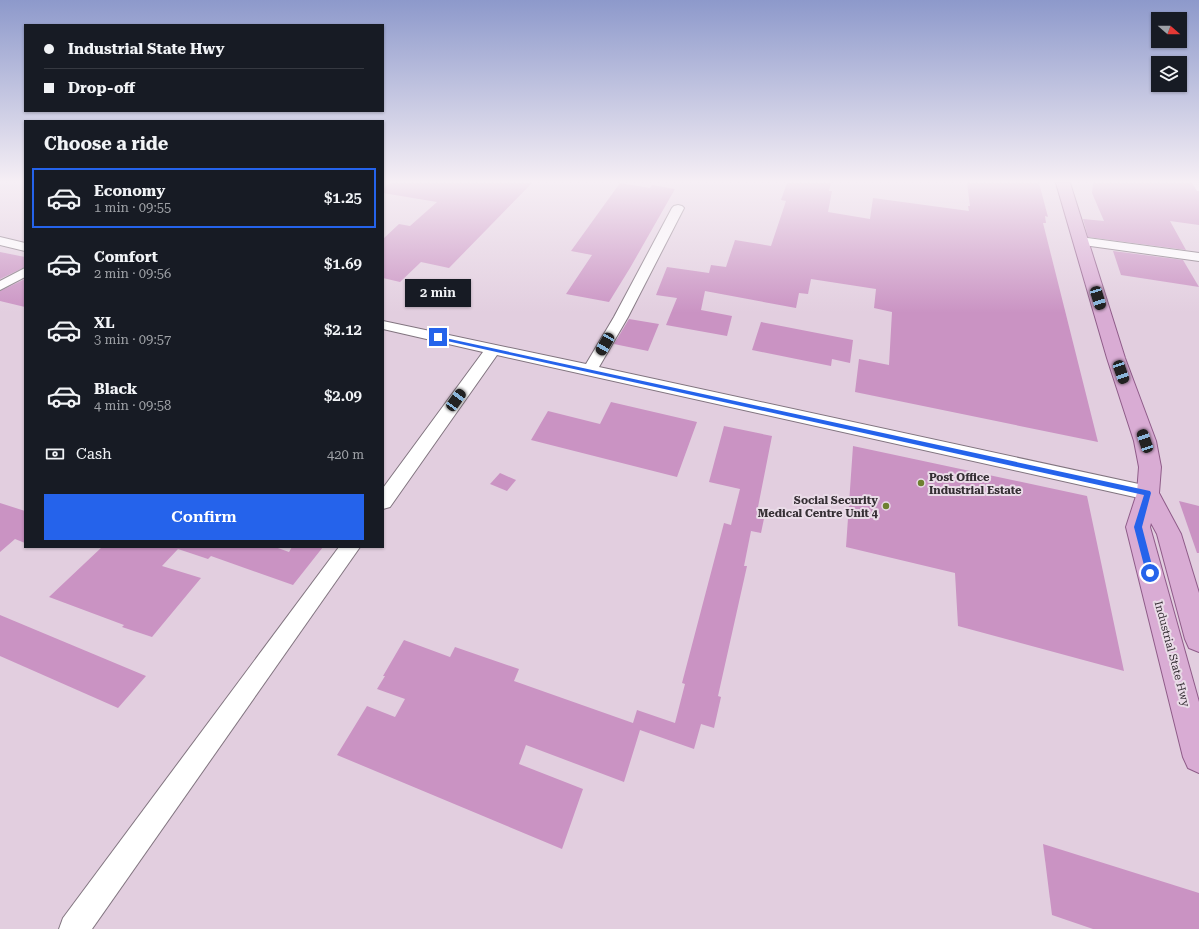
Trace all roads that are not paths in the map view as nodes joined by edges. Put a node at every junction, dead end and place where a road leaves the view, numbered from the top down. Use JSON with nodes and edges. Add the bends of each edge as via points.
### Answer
{"nodes":[{"id":1,"x":668,"y":226,"type":"edge"},
{"id":2,"x":1076,"y":226,"type":"edge"},
{"id":3,"x":1080,"y":241,"type":"junction"},
{"id":4,"x":0,"y":242,"type":"edge"},
{"id":5,"x":24,"y":247,"type":"edge"},
{"id":6,"x":1199,"y":257,"type":"edge"},
{"id":7,"x":24,"y":273,"type":"edge"},
{"id":8,"x":0,"y":286,"type":"edge"},
{"id":9,"x":384,"y":325,"type":"edge"},
{"id":10,"x":493,"y":349,"type":"junction"},
{"id":11,"x":590,"y":370,"type":"junction"},
{"id":12,"x":1148,"y":493,"type":"junction"},
{"id":13,"x":384,"y":501,"type":"edge"},
{"id":14,"x":349,"y":548,"type":"edge"},
{"id":15,"x":1199,"y":639,"type":"edge"},
{"id":16,"x":1199,"y":757,"type":"edge"},
{"id":17,"x":74,"y":929,"type":"edge"}],
"edges":[{"from":1,"to":11,"type":"street"},
{"from":2,"to":3,"type":"main road","name":"Industrial State Hwy"},
{"from":3,"to":6,"type":"street"},
{"from":3,"to":12,"type":"main road","name":"Industrial State Hwy","via":[[1145,441],[1150,467]]},
{"from":4,"to":5,"type":"street"},
{"from":7,"to":8,"type":"street"},
{"from":9,"to":10,"type":"street"},
{"from":10,"to":11,"type":"street"},
{"from":10,"to":13,"type":"street"},
{"from":11,"to":12,"type":"street"},
{"from":12,"to":15,"type":"main road","via":[[1169,534]]},
{"from":12,"to":16,"type":"main road","name":"Industrial State Hwy","via":[[1138,527]]},
{"from":14,"to":17,"type":"street"}]}
